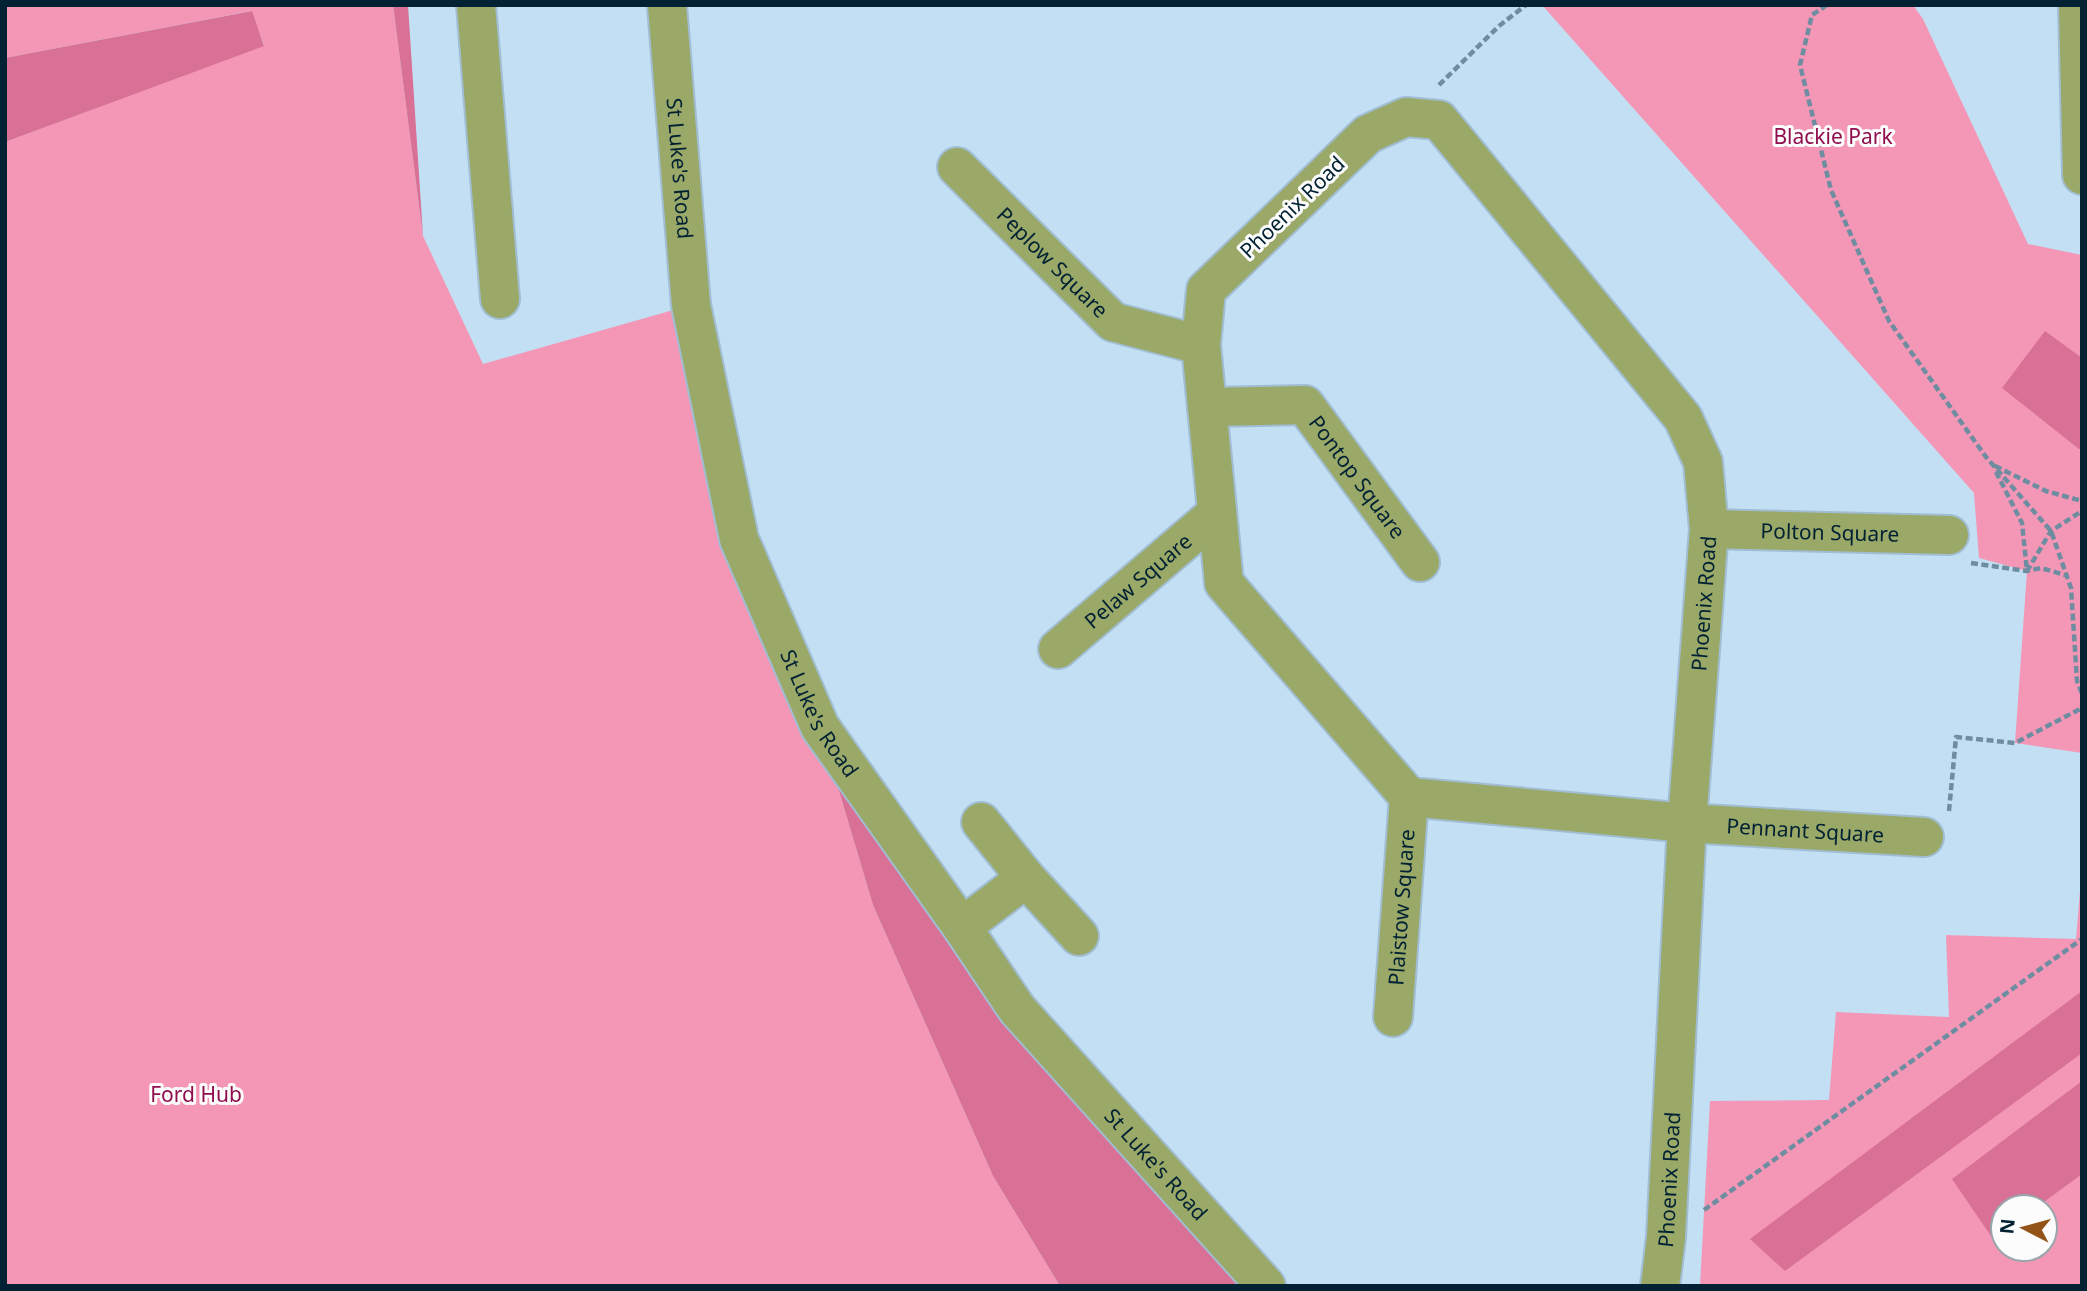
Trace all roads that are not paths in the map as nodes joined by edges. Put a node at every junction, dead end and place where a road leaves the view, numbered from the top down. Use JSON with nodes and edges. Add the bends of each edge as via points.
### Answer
{"nodes":[{"id":1,"x":476,"y":5,"type":"edge"},
{"id":2,"x":667,"y":5,"type":"edge"},
{"id":3,"x":2078,"y":5,"type":"edge"},
{"id":4,"x":957,"y":167,"type":"dead end"},
{"id":5,"x":2082,"y":175,"type":"edge"},
{"id":6,"x":500,"y":299,"type":"dead end"},
{"id":7,"x":1200,"y":345,"type":"junction"},
{"id":8,"x":1207,"y":407,"type":"junction"},
{"id":9,"x":1217,"y":513,"type":"junction"},
{"id":10,"x":1709,"y":529,"type":"junction"},
{"id":11,"x":1949,"y":534,"type":"dead end"},
{"id":12,"x":1420,"y":562,"type":"dead end"},
{"id":13,"x":1058,"y":649,"type":"dead end"},
{"id":14,"x":1409,"y":797,"type":"junction"},
{"id":15,"x":981,"y":822,"type":"dead end"},
{"id":16,"x":1687,"y":823,"type":"junction"},
{"id":17,"x":1924,"y":837,"type":"road end"},
{"id":18,"x":1026,"y":878,"type":"junction"},
{"id":19,"x":962,"y":927,"type":"junction"},
{"id":20,"x":1079,"y":936,"type":"dead end"},
{"id":21,"x":1393,"y":1017,"type":"dead end"},
{"id":22,"x":1266,"y":1286,"type":"edge"},
{"id":23,"x":1660,"y":1286,"type":"edge"}],
"edges":[{"from":1,"to":6,"type":"street"},
{"from":2,"to":19,"type":"street","name":"St Luke's Road","via":[[691,305],[739,538],[820,727]]},
{"from":3,"to":5,"type":"street"},
{"from":4,"to":7,"type":"street","name":"Peplow Square","via":[[1113,322]]},
{"from":7,"to":8,"type":"street","name":"Phoenix Road"},
{"from":7,"to":10,"type":"street","name":"Phoenix Road","via":[[1206,290],[1368,134],[1406,117],[1439,120],[1684,418],[1703,462]]},
{"from":8,"to":9,"type":"street","name":"Phoenix Road"},
{"from":8,"to":12,"type":"street","name":"Pontop Square","via":[[1305,405]]},
{"from":9,"to":13,"type":"street","name":"Pelaw Square"},
{"from":9,"to":14,"type":"street","name":"Phoenix Road","via":[[1224,583]]},
{"from":10,"to":11,"type":"street","name":"Polton Square"},
{"from":10,"to":16,"type":"street","name":"Phoenix Road"},
{"from":14,"to":16,"type":"street"},
{"from":14,"to":21,"type":"street","name":"Plaistow Square"},
{"from":15,"to":18,"type":"street"},
{"from":16,"to":17,"type":"street","name":"Pennant Square"},
{"from":16,"to":23,"type":"street","name":"Phoenix Road"},
{"from":18,"to":19,"type":"street"},
{"from":18,"to":20,"type":"street"},
{"from":19,"to":22,"type":"street","name":"St Luke's Road","via":[[1017,1009]]}]}
